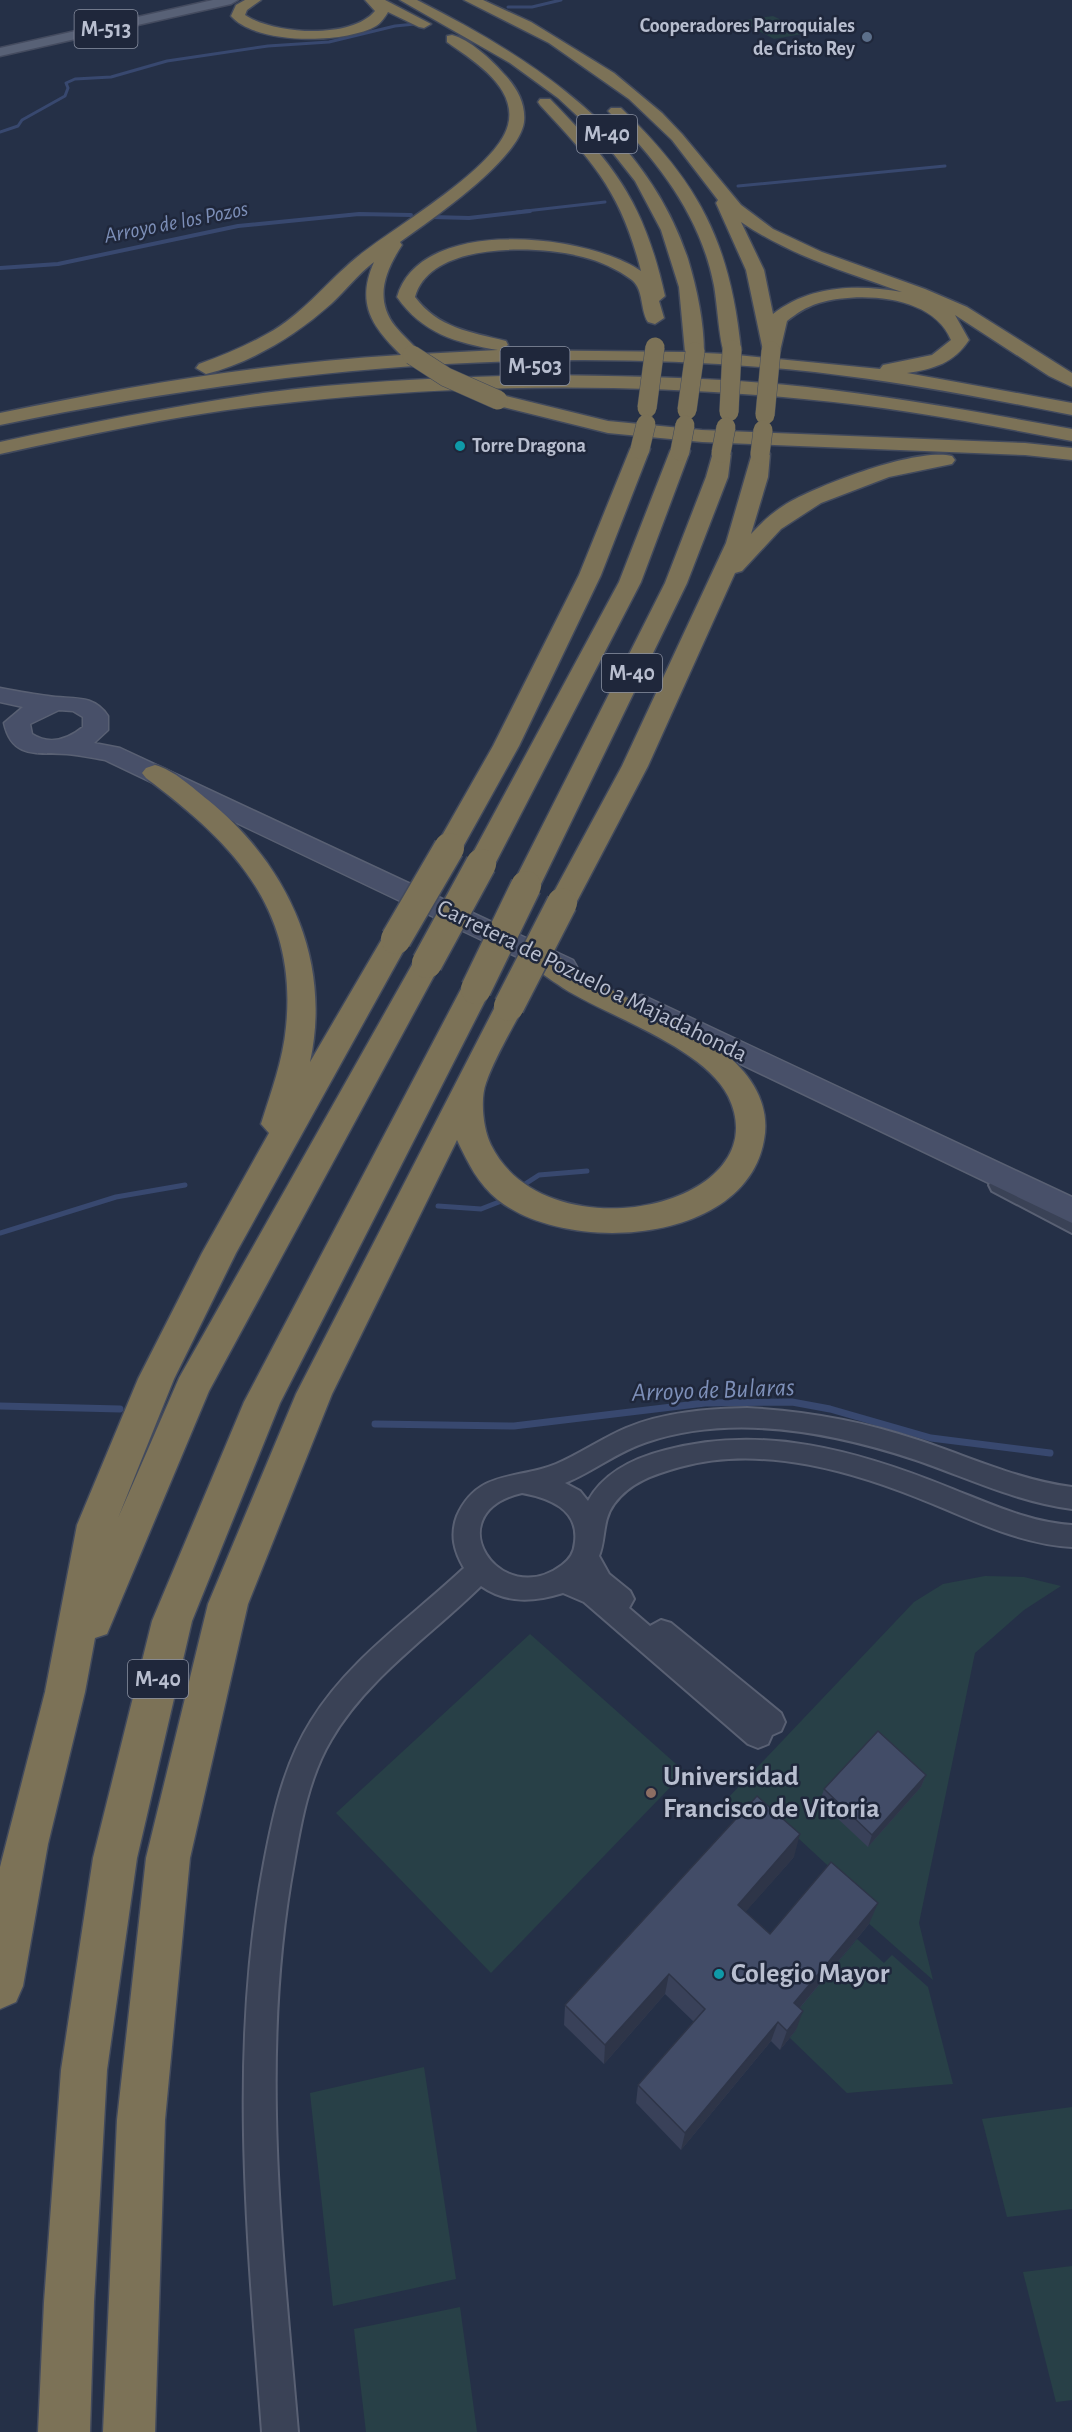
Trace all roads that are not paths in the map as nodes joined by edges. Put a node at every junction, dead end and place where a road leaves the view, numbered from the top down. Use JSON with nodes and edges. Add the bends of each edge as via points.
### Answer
{"nodes":[{"id":1,"x":231,"y":0,"type":"edge"},
{"id":2,"x":254,"y":0,"type":"edge"},
{"id":3,"x":374,"y":0,"type":"edge"},
{"id":4,"x":407,"y":0,"type":"edge"},
{"id":5,"x":441,"y":0,"type":"edge"},
{"id":6,"x":471,"y":0,"type":"edge"},
{"id":7,"x":478,"y":0,"type":"edge"},
{"id":8,"x":493,"y":8,"type":"junction"},
{"id":9,"x":511,"y":35,"type":"dead end"},
{"id":10,"x":452,"y":39,"type":"junction"},
{"id":11,"x":0,"y":52,"type":"edge"},
{"id":12,"x":604,"y":100,"type":"dead end"},
{"id":13,"x":713,"y":183,"type":"junction"},
{"id":14,"x":403,"y":231,"type":"junction"},
{"id":15,"x":655,"y":318,"type":"junction"},
{"id":16,"x":771,"y":351,"type":"junction"},
{"id":17,"x":621,"y":358,"type":"junction"},
{"id":18,"x":822,"y":369,"type":"junction"},
{"id":19,"x":1072,"y":381,"type":"edge"},
{"id":20,"x":500,"y":391,"type":"junction"},
{"id":21,"x":1072,"y":408,"type":"edge"},
{"id":22,"x":0,"y":418,"type":"edge"},
{"id":23,"x":1072,"y":419,"type":"edge"},
{"id":24,"x":0,"y":431,"type":"edge"},
{"id":25,"x":1072,"y":435,"type":"edge"},
{"id":26,"x":1072,"y":455,"type":"edge"},
{"id":27,"x":3,"y":459,"type":"edge"},
{"id":28,"x":717,"y":586,"type":"junction"},
{"id":29,"x":0,"y":695,"type":"edge"},
{"id":30,"x":0,"y":704,"type":"edge"},
{"id":31,"x":49,"y":704,"type":"junction"},
{"id":32,"x":17,"y":723,"type":"junction"},
{"id":33,"x":95,"y":730,"type":"junction"},
{"id":34,"x":64,"y":746,"type":"junction"},
{"id":35,"x":111,"y":753,"type":"junction"},
{"id":36,"x":155,"y":773,"type":"junction"},
{"id":37,"x":540,"y":956,"type":"junction"},
{"id":38,"x":492,"y":997,"type":"junction"},
{"id":39,"x":470,"y":1084,"type":"junction"},
{"id":40,"x":971,"y":1162,"type":"junction"},
{"id":41,"x":264,"y":1169,"type":"junction"},
{"id":42,"x":1072,"y":1211,"type":"edge"},
{"id":43,"x":1072,"y":1224,"type":"edge"},
{"id":44,"x":537,"y":1482,"type":"junction"},
{"id":45,"x":1072,"y":1498,"type":"edge"},
{"id":46,"x":590,"y":1530,"type":"junction"},
{"id":47,"x":1072,"y":1536,"type":"edge"},
{"id":48,"x":585,"y":1557,"type":"junction"},
{"id":49,"x":480,"y":1570,"type":"junction"},
{"id":50,"x":561,"y":1581,"type":"junction"},
{"id":51,"x":65,"y":1692,"type":"junction"},
{"id":52,"x":0,"y":1986,"type":"edge"},
{"id":53,"x":64,"y":2432,"type":"edge"},
{"id":54,"x":129,"y":2432,"type":"edge"},
{"id":55,"x":280,"y":2432,"type":"edge"}],
"edges":[{"from":1,"to":11,"type":"main road","number":"M-513"},
{"from":2,"to":3,"type":"highway","via":[[240,8],[238,16],[244,23],[286,34],[315,34],[345,31],[374,21],[382,11]]},
{"from":3,"to":10,"type":"highway"},
{"from":4,"to":51,"type":"highway","number":"M-40","bridge":true,"via":[[470,30],[522,62],[572,100],[616,142],[648,188],[678,247],[694,317],[695,352],[680,451],[630,582],[482,864],[192,1388]]},
{"from":5,"to":9,"type":"highway"},
{"from":6,"to":8,"type":"highway"},
{"from":7,"to":8,"type":"highway"},
{"from":8,"to":13,"type":"highway","via":[[537,31],[626,90],[676,136]]},
{"from":10,"to":14,"type":"highway","number":"M-503","via":[[508,85],[516,105],[516,125],[509,142],[496,156]]},
{"from":10,"to":15,"type":"highway","via":[[499,67],[545,102],[619,190],[644,248],[657,299]]},
{"from":12,"to":38,"type":"highway","number":"M-40","bridge":true,"via":[[644,137],[682,183],[713,244],[730,315],[727,420],[717,477],[676,583],[526,886]]},
{"from":13,"to":16,"type":"highway","via":[[755,270]]},
{"from":13,"to":19,"type":"highway","via":[[744,216],[778,239],[945,303]]},
{"from":14,"to":20,"type":"highway","number":"M-503","bridge":true,"via":[[378,265],[373,282],[374,302],[381,320],[412,355],[446,377]]},
{"from":14,"to":22,"type":"highway","number":"M-503","via":[[360,264],[306,315],[248,352],[209,367]]},
{"from":15,"to":17,"type":"highway","via":[[644,281],[616,261],[580,250],[536,245],[487,247],[424,267],[409,282],[406,297],[417,315],[443,331],[529,350]]},
{"from":15,"to":41,"type":"highway","bridge":true,"via":[[655,347],[640,449],[590,575],[506,746]]},
{"from":16,"to":18,"type":"highway","via":[[778,319],[800,303],[858,293],[887,295],[937,310],[954,325],[960,339],[954,351],[916,366],[878,371]]},
{"from":16,"to":28,"type":"highway","bridge":true,"via":[[757,477],[737,543]]},
{"from":17,"to":18,"type":"highway","number":"M-503","via":[[710,359]]},
{"from":17,"to":22,"type":"highway","number":"M-503","via":[[444,358],[315,367],[194,382]]},
{"from":18,"to":21,"type":"highway","number":"M-503"},
{"from":20,"to":25,"type":"highway","number":"M-503","via":[[613,381],[801,392],[940,410]]},
{"from":20,"to":26,"type":"highway","number":"M-503","via":[[563,418],[608,427],[702,436],[1025,449]]},
{"from":20,"to":27,"type":"highway","number":"M-503","via":[[274,405]]},
{"from":20,"to":27,"type":"highway","number":"M-503","via":[[414,385],[236,403],[110,424]]},
{"from":23,"to":24,"type":"highway","number":"M-503","via":[[923,392],[789,376],[619,366],[511,366],[325,376],[154,400]]},
{"from":26,"to":28,"type":"highway","via":[[934,460],[823,494],[780,518]]},
{"from":28,"to":38,"type":"highway","bridge":true,"via":[[635,766],[562,903]]},
{"from":29,"to":31,"type":"street"},
{"from":30,"to":32,"type":"street"},
{"from":31,"to":32,"type":"street"},
{"from":31,"to":33,"type":"street","via":[[71,703],[91,710],[96,716]]},
{"from":32,"to":34,"type":"street","name":"Carretera de Pozuelo a Majadahonda","via":[[16,730],[27,742],[44,747]]},
{"from":33,"to":34,"type":"street"},
{"from":33,"to":35,"type":"street"},
{"from":34,"to":35,"type":"street","name":"Carretera de Pozuelo a Majadahonda"},
{"from":35,"to":36,"type":"street","name":"Carretera de Pozuelo a Majadahonda"},
{"from":36,"to":37,"type":"street","name":"Carretera de Pozuelo a Majadahonda"},
{"from":36,"to":41,"type":"highway","via":[[203,808],[254,860],[282,908],[300,963],[301,1026]]},
{"from":37,"to":39,"type":"highway","via":[[566,978],[682,1037],[720,1065],[744,1096],[750,1116],[746,1152],[726,1184],[686,1209],[635,1222],[583,1221],[533,1205],[502,1185],[477,1153],[471,1136]]},
{"from":37,"to":40,"type":"street","name":"Carretera de Pozuelo a Majadahonda"},
{"from":38,"to":39,"type":"highway"},
{"from":38,"to":53,"type":"highway","number":"M-40","via":[[262,1402],[172,1621],[115,1858],[84,2070]]},
{"from":39,"to":54,"type":"highway","via":[[314,1394],[228,1604],[168,1858],[141,2120]]},
{"from":40,"to":42,"type":"street","name":"Carretera de Pozuelo a Majadahonda"},
{"from":40,"to":43,"type":"street","via":[[995,1182]]},
{"from":41,"to":51,"type":"highway","via":[[156,1379],[96,1525]]},
{"from":44,"to":45,"type":"street","via":[[644,1432],[718,1420],[751,1420],[825,1425],[869,1435],[1043,1496]]},
{"from":44,"to":46,"type":"street","via":[[562,1491],[582,1508]]},
{"from":44,"to":49,"type":"street","via":[[501,1487],[474,1509],[468,1521],[467,1546]]},
{"from":46,"to":47,"type":"street","via":[[604,1494],[617,1481],[644,1467],[688,1454],[748,1449],[845,1461],[891,1474],[1032,1530]]},
{"from":46,"to":48,"type":"street"},
{"from":48,"to":50,"type":"street"},
{"from":48,"to":50,"type":"street","via":[[600,1582],[765,1728],[593,1594]]},
{"from":49,"to":50,"type":"street","via":[[501,1584],[527,1590]]},
{"from":49,"to":55,"type":"street","via":[[361,1678],[328,1719],[311,1748],[287,1821],[269,1924],[257,2065]]},
{"from":51,"to":52,"type":"highway","number":"M-40","via":[[26,1844]]}]}
